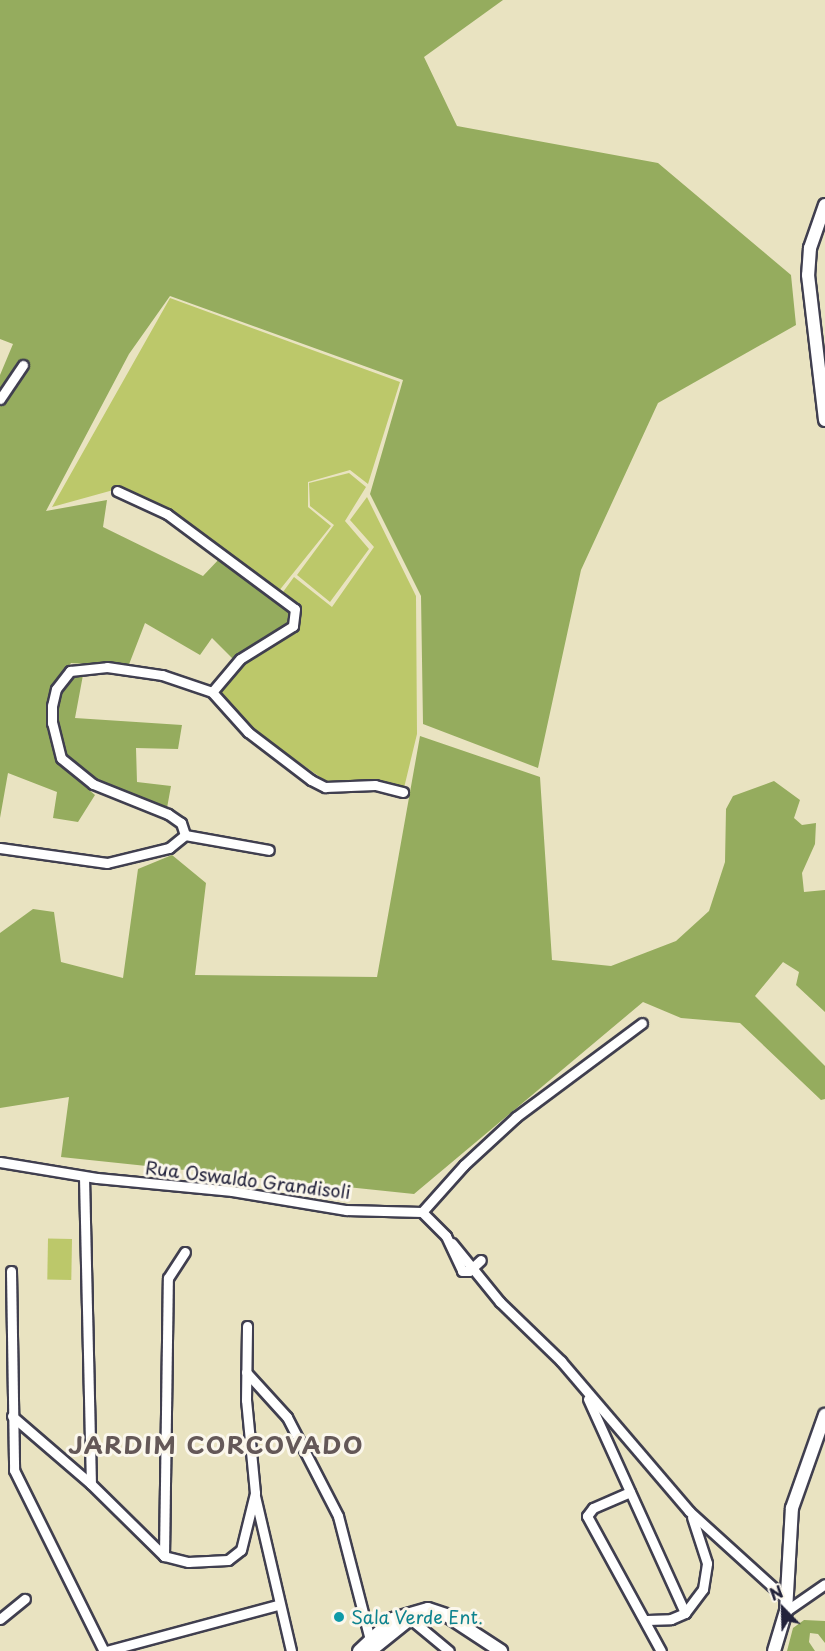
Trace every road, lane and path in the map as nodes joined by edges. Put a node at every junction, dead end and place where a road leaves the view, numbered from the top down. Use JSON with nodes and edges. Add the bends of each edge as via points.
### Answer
{"nodes":[{"id":1,"x":825,"y":205,"type":"edge"},
{"id":2,"x":23,"y":365,"type":"dead end"},
{"id":3,"x":0,"y":399,"type":"edge"},
{"id":4,"x":825,"y":420,"type":"edge"},
{"id":5,"x":117,"y":491,"type":"dead end"},
{"id":6,"x":212,"y":692,"type":"junction"},
{"id":7,"x":403,"y":792,"type":"dead end"},
{"id":8,"x":185,"y":835,"type":"junction"},
{"id":9,"x":0,"y":848,"type":"edge"},
{"id":10,"x":269,"y":850,"type":"dead end"},
{"id":11,"x":642,"y":1023,"type":"dead end"},
{"id":12,"x":0,"y":1162,"type":"edge"},
{"id":13,"x":84,"y":1177,"type":"junction"},
{"id":14,"x":422,"y":1212,"type":"junction"},
{"id":15,"x":446,"y":1236,"type":"junction"},
{"id":16,"x":185,"y":1251,"type":"dead end"},
{"id":17,"x":482,"y":1260,"type":"dead end"},
{"id":18,"x":474,"y":1267,"type":"junction"},
{"id":19,"x":11,"y":1271,"type":"dead end"},
{"id":20,"x":247,"y":1326,"type":"dead end"},
{"id":21,"x":246,"y":1372,"type":"junction"},
{"id":22,"x":583,"y":1389,"type":"junction"},
{"id":23,"x":825,"y":1415,"type":"edge"},
{"id":24,"x":12,"y":1416,"type":"junction"},
{"id":25,"x":91,"y":1458,"type":"junction"},
{"id":26,"x":77,"y":1472,"type":"junction"},
{"id":27,"x":91,"y":1484,"type":"junction"},
{"id":28,"x":630,"y":1492,"type":"junction"},
{"id":29,"x":255,"y":1493,"type":"junction"},
{"id":30,"x":689,"y":1511,"type":"junction"},
{"id":31,"x":164,"y":1556,"type":"junction"},
{"id":32,"x":825,"y":1584,"type":"edge"},
{"id":33,"x":25,"y":1599,"type":"dead end"},
{"id":34,"x":278,"y":1605,"type":"junction"},
{"id":35,"x":786,"y":1605,"type":"junction"},
{"id":36,"x":685,"y":1613,"type":"junction"},
{"id":37,"x":407,"y":1616,"type":"junction"},
{"id":38,"x":0,"y":1619,"type":"edge"},
{"id":39,"x":647,"y":1620,"type":"junction"},
{"id":40,"x":370,"y":1646,"type":"edge"},
{"id":41,"x":105,"y":1651,"type":"edge"},
{"id":42,"x":291,"y":1651,"type":"edge"},
{"id":43,"x":359,"y":1651,"type":"edge"},
{"id":44,"x":449,"y":1651,"type":"edge"},
{"id":45,"x":501,"y":1651,"type":"edge"},
{"id":46,"x":661,"y":1651,"type":"edge"},
{"id":47,"x":774,"y":1651,"type":"edge"}],
"edges":[{"from":1,"to":4,"type":"main road","via":[[810,248],[808,275]]},
{"from":2,"to":3,"type":"street"},
{"from":5,"to":6,"type":"street","via":[[167,514],[296,609],[293,626],[240,658]]},
{"from":6,"to":7,"type":"street","via":[[248,732],[311,780],[325,787],[375,785]]},
{"from":6,"to":8,"type":"street","via":[[162,675],[79,667],[64,676],[52,706],[56,743],[68,768],[93,784],[168,814],[181,823]]},
{"from":8,"to":9,"type":"street","via":[[169,848],[107,863]]},
{"from":8,"to":10,"type":"street"},
{"from":11,"to":14,"type":"street","via":[[516,1117],[464,1165]]},
{"from":12,"to":13,"type":"street","name":"Rua Oswaldo Grandisoli"},
{"from":13,"to":14,"type":"street","name":"Rua Oswaldo Grandisoli","via":[[232,1191],[346,1210]]},
{"from":13,"to":25,"type":"street"},
{"from":14,"to":15,"type":"street"},
{"from":15,"to":18,"type":"street"},
{"from":15,"to":18,"type":"street","via":[[462,1271]]},
{"from":16,"to":31,"type":"street","via":[[168,1278]]},
{"from":17,"to":18,"type":"street"},
{"from":18,"to":22,"type":"street","via":[[500,1302]]},
{"from":19,"to":24,"type":"street"},
{"from":20,"to":21,"type":"street"},
{"from":21,"to":29,"type":"street"},
{"from":21,"to":40,"type":"street","via":[[287,1418],[338,1516]]},
{"from":22,"to":28,"type":"street"},
{"from":22,"to":30,"type":"street"},
{"from":23,"to":35,"type":"main road","via":[[792,1508]]},
{"from":24,"to":26,"type":"street"},
{"from":24,"to":41,"type":"street","via":[[14,1470]]},
{"from":25,"to":26,"type":"street"},
{"from":25,"to":27,"type":"street"},
{"from":26,"to":27,"type":"street"},
{"from":27,"to":31,"type":"street"},
{"from":28,"to":36,"type":"street"},
{"from":28,"to":39,"type":"street","via":[[592,1508],[587,1516]]},
{"from":29,"to":31,"type":"street","via":[[241,1550],[236,1556],[188,1562]]},
{"from":29,"to":34,"type":"street"},
{"from":30,"to":35,"type":"street"},
{"from":30,"to":36,"type":"street","via":[[701,1539],[708,1575]]},
{"from":32,"to":35,"type":"street"},
{"from":33,"to":38,"type":"street"},
{"from":34,"to":41,"type":"street"},
{"from":34,"to":42,"type":"street"},
{"from":35,"to":47,"type":"main road"},
{"from":36,"to":39,"type":"street","via":[[671,1619]]},
{"from":37,"to":40,"type":"main road"},
{"from":37,"to":44,"type":"street"},
{"from":37,"to":45,"type":"main road","via":[[428,1609]]},
{"from":39,"to":46,"type":"street"},
{"from":40,"to":43,"type":"main road"}]}
